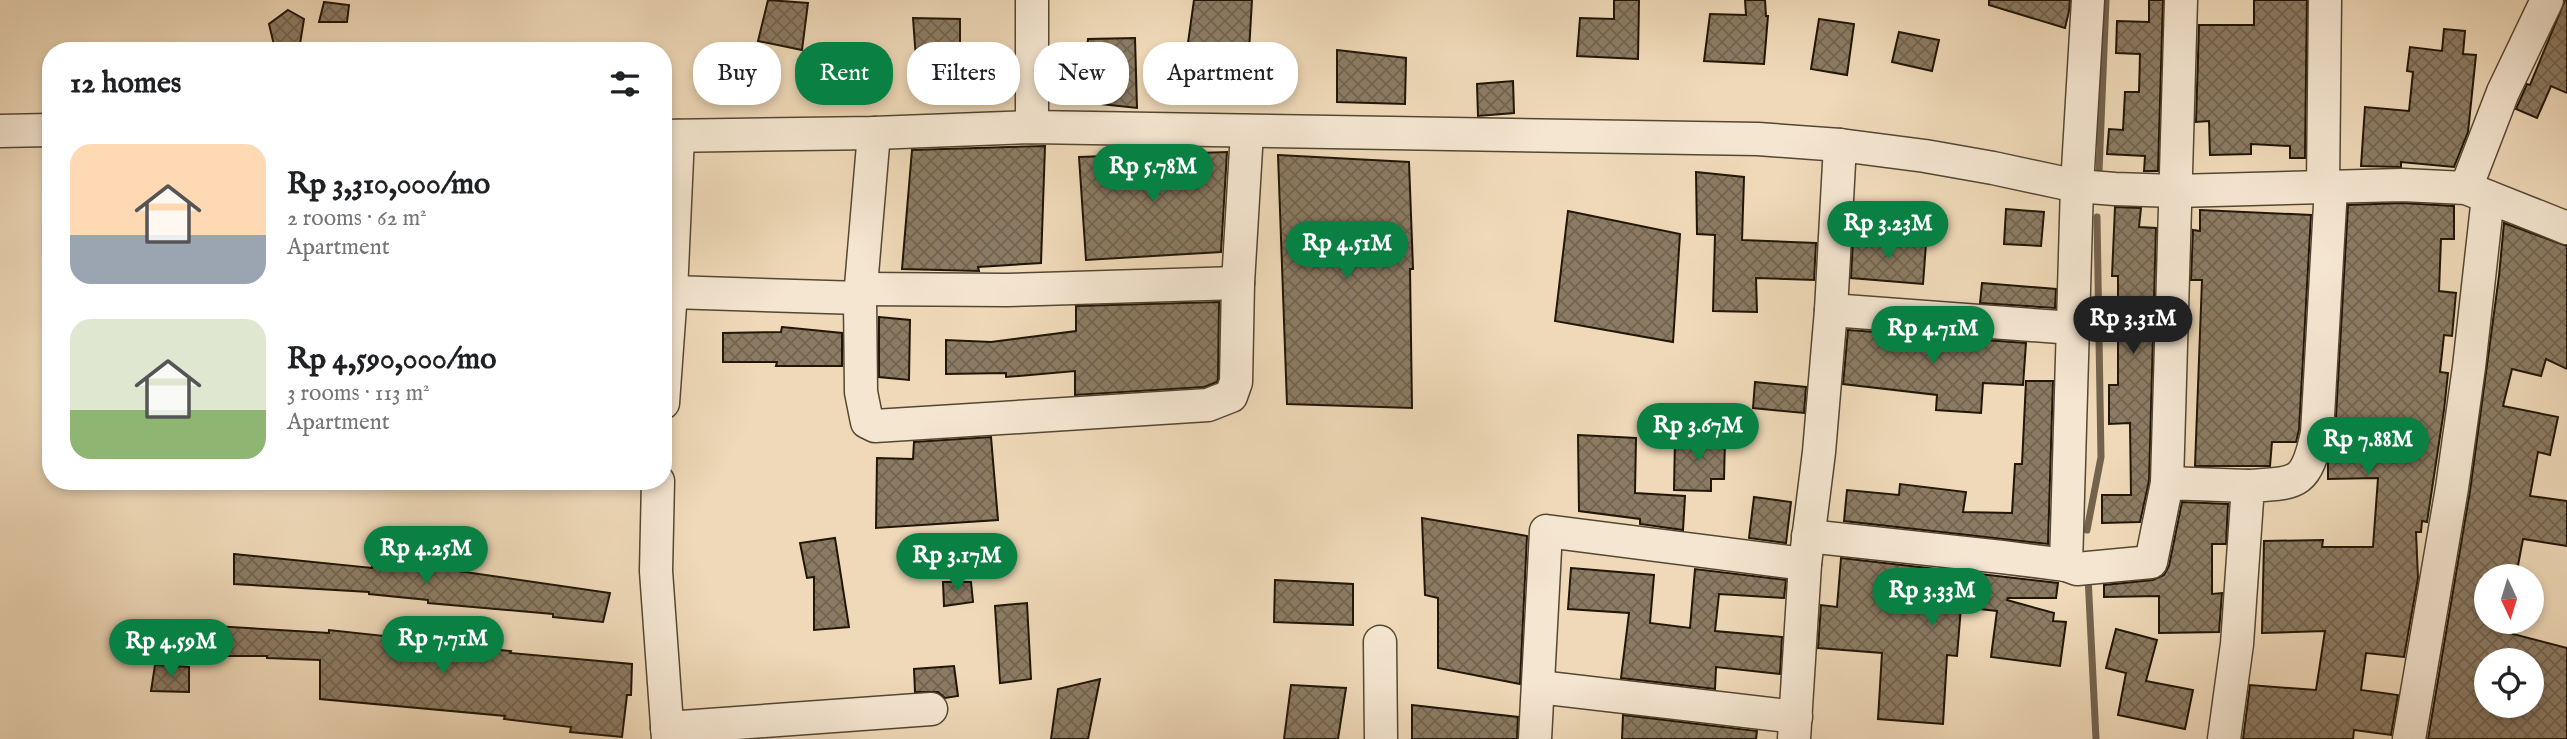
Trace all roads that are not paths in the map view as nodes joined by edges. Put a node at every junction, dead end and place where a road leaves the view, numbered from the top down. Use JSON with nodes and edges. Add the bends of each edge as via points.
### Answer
{"nodes":[{"id":1,"x":1032,"y":0,"type":"edge"},
{"id":2,"x":2088,"y":0,"type":"edge"},
{"id":3,"x":2180,"y":0,"type":"edge"},
{"id":4,"x":2325,"y":0,"type":"edge"},
{"id":5,"x":2547,"y":0,"type":"edge"},
{"id":6,"x":1032,"y":127,"type":"junction"},
{"id":7,"x":42,"y":130,"type":"edge"},
{"id":8,"x":0,"y":131,"type":"edge"},
{"id":9,"x":1247,"y":132,"type":"junction"},
{"id":10,"x":874,"y":133,"type":"junction"},
{"id":11,"x":672,"y":136,"type":"edge"},
{"id":12,"x":1840,"y":145,"type":"junction"},
{"id":13,"x":2077,"y":186,"type":"junction"},
{"id":14,"x":2327,"y":187,"type":"junction"},
{"id":15,"x":2176,"y":191,"type":"junction"},
{"id":16,"x":2477,"y":193,"type":"junction"},
{"id":17,"x":2567,"y":228,"type":"edge"},
{"id":18,"x":1238,"y":283,"type":"junction"},
{"id":19,"x":672,"y":292,"type":"edge"},
{"id":20,"x":860,"y":294,"type":"junction"},
{"id":21,"x":1831,"y":310,"type":"junction"},
{"id":22,"x":2073,"y":328,"type":"junction"},
{"id":23,"x":2167,"y":483,"type":"junction"},
{"id":24,"x":2248,"y":486,"type":"junction"},
{"id":25,"x":658,"y":490,"type":"edge"},
{"id":26,"x":1806,"y":550,"type":"junction"},
{"id":27,"x":2066,"y":565,"type":"junction"},
{"id":28,"x":1380,"y":642,"type":"dead end"},
{"id":29,"x":1539,"y":687,"type":"junction"},
{"id":30,"x":931,"y":709,"type":"dead end"},
{"id":31,"x":1795,"y":728,"type":"edge"},
{"id":32,"x":668,"y":734,"type":"edge"},
{"id":33,"x":1381,"y":739,"type":"edge"},
{"id":34,"x":1535,"y":739,"type":"edge"},
{"id":35,"x":2224,"y":739,"type":"edge"},
{"id":36,"x":2409,"y":739,"type":"edge"}],
"edges":[{"from":1,"to":6,"type":"street"},
{"from":2,"to":13,"type":"street"},
{"from":3,"to":15,"type":"street"},
{"from":4,"to":14,"type":"street"},
{"from":5,"to":16,"type":"street","via":[[2503,92]]},
{"from":6,"to":9,"type":"street"},
{"from":6,"to":10,"type":"street"},
{"from":7,"to":8,"type":"street"},
{"from":9,"to":12,"type":"street","via":[[1758,139]]},
{"from":9,"to":18,"type":"street"},
{"from":10,"to":11,"type":"street"},
{"from":10,"to":20,"type":"street"},
{"from":12,"to":13,"type":"street"},
{"from":12,"to":21,"type":"street"},
{"from":13,"to":15,"type":"street"},
{"from":13,"to":22,"type":"street"},
{"from":14,"to":15,"type":"street"},
{"from":14,"to":16,"type":"street","via":[[2402,185]]},
{"from":14,"to":24,"type":"street","via":[[2317,433],[2311,459],[2297,479]]},
{"from":15,"to":23,"type":"street"},
{"from":16,"to":17,"type":"street"},
{"from":16,"to":36,"type":"street","via":[[2469,366]]},
{"from":18,"to":20,"type":"street"},
{"from":18,"to":20,"type":"street","via":[[1236,383],[1231,396],[1208,405],[875,426],[867,422],[861,392]]},
{"from":19,"to":20,"type":"street"},
{"from":21,"to":22,"type":"street"},
{"from":21,"to":26,"type":"street"},
{"from":22,"to":27,"type":"street"},
{"from":23,"to":24,"type":"street"},
{"from":23,"to":27,"type":"street","via":[[2151,562],[2077,569]]},
{"from":24,"to":35,"type":"street","via":[[2237,644]]},
{"from":25,"to":32,"type":"street","via":[[656,571]]},
{"from":26,"to":27,"type":"street"},
{"from":26,"to":29,"type":"street","via":[[1546,531]]},
{"from":26,"to":31,"type":"street"},
{"from":28,"to":33,"type":"street"},
{"from":29,"to":31,"type":"street"},
{"from":29,"to":34,"type":"street"},
{"from":30,"to":32,"type":"street"}]}
